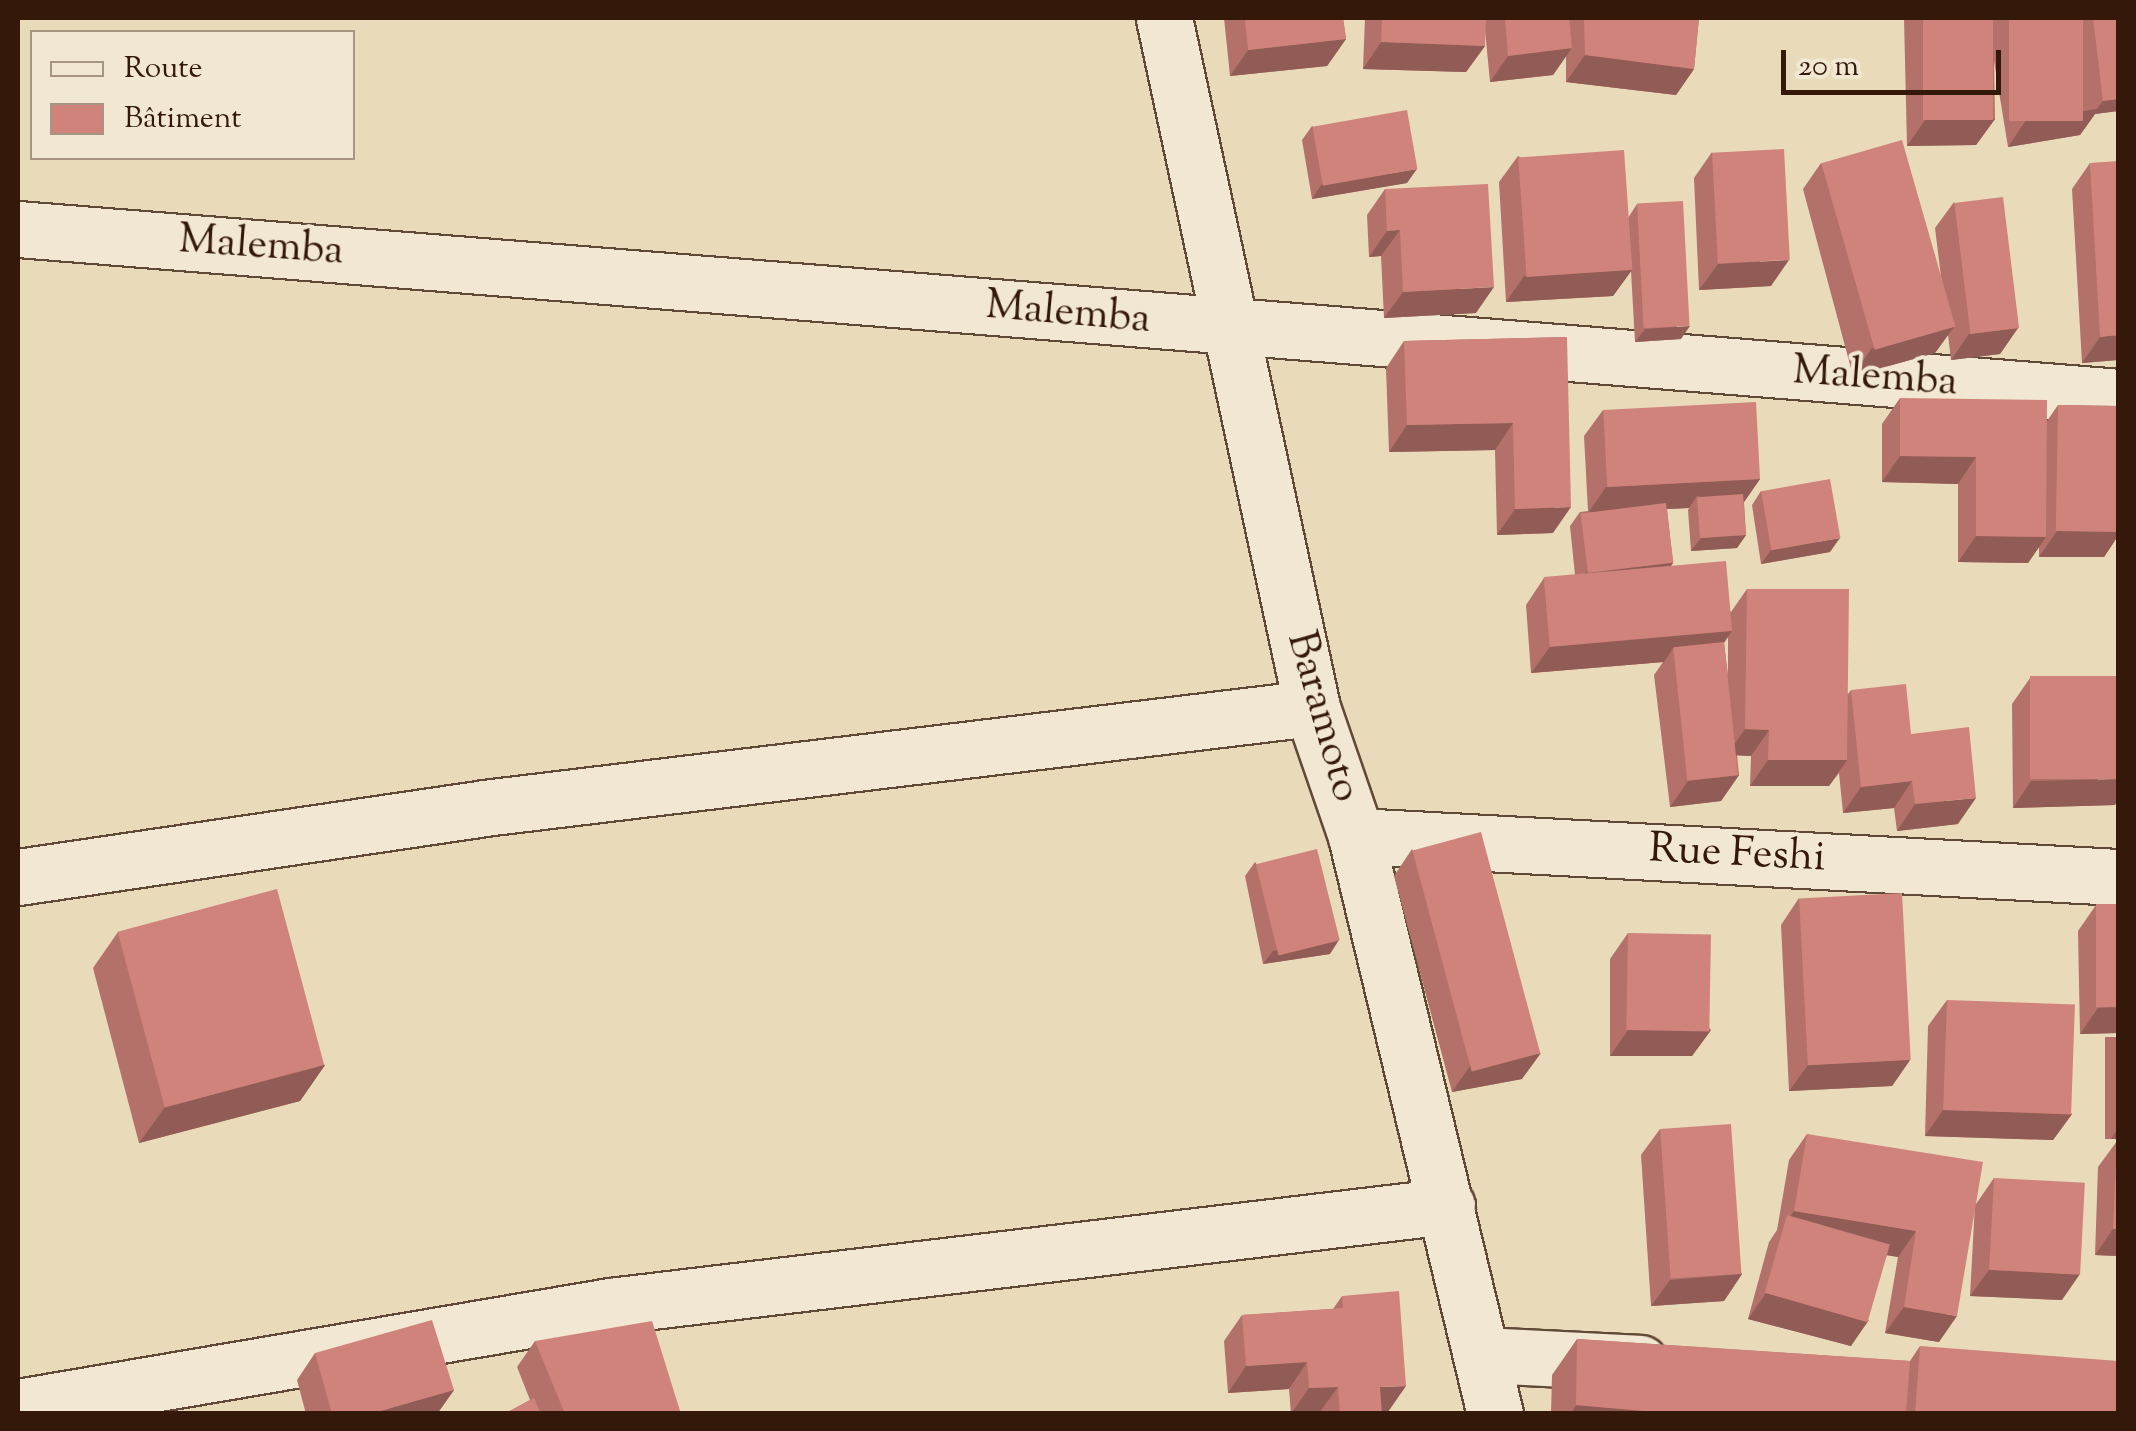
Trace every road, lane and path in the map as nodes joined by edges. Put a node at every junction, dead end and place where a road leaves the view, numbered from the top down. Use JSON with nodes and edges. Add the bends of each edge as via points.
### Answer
{"nodes":[{"id":1,"x":1164,"y":18,"type":"edge"},
{"id":2,"x":18,"y":229,"type":"edge"},
{"id":3,"x":1235,"y":328,"type":"junction"},
{"id":4,"x":2118,"y":397,"type":"edge"},
{"id":5,"x":1312,"y":708,"type":"junction"},
{"id":6,"x":1356,"y":836,"type":"junction"},
{"id":7,"x":18,"y":877,"type":"edge"},
{"id":8,"x":2118,"y":877,"type":"edge"},
{"id":9,"x":1447,"y":1206,"type":"junction"},
{"id":10,"x":1484,"y":1355,"type":"junction"},
{"id":11,"x":1682,"y":1365,"type":"edge"},
{"id":12,"x":18,"y":1406,"type":"edge"},
{"id":13,"x":1495,"y":1414,"type":"edge"}],
"edges":[{"from":1,"to":3,"type":"street","name":"Baramoto"},
{"from":2,"to":3,"type":"street","name":"Malemba"},
{"from":3,"to":4,"type":"street","name":"Malemba"},
{"from":3,"to":5,"type":"street","name":"Baramoto"},
{"from":5,"to":6,"type":"street","name":"Baramoto"},
{"from":5,"to":7,"type":"street","via":[[484,808]]},
{"from":6,"to":8,"type":"street","name":"Rue Feshi"},
{"from":6,"to":9,"type":"street","name":"Baramoto"},
{"from":9,"to":10,"type":"street","name":"Baramoto"},
{"from":9,"to":12,"type":"street","via":[[610,1306]]},
{"from":10,"to":11,"type":"street"},
{"from":10,"to":13,"type":"street","name":"Baramoto"}]}
